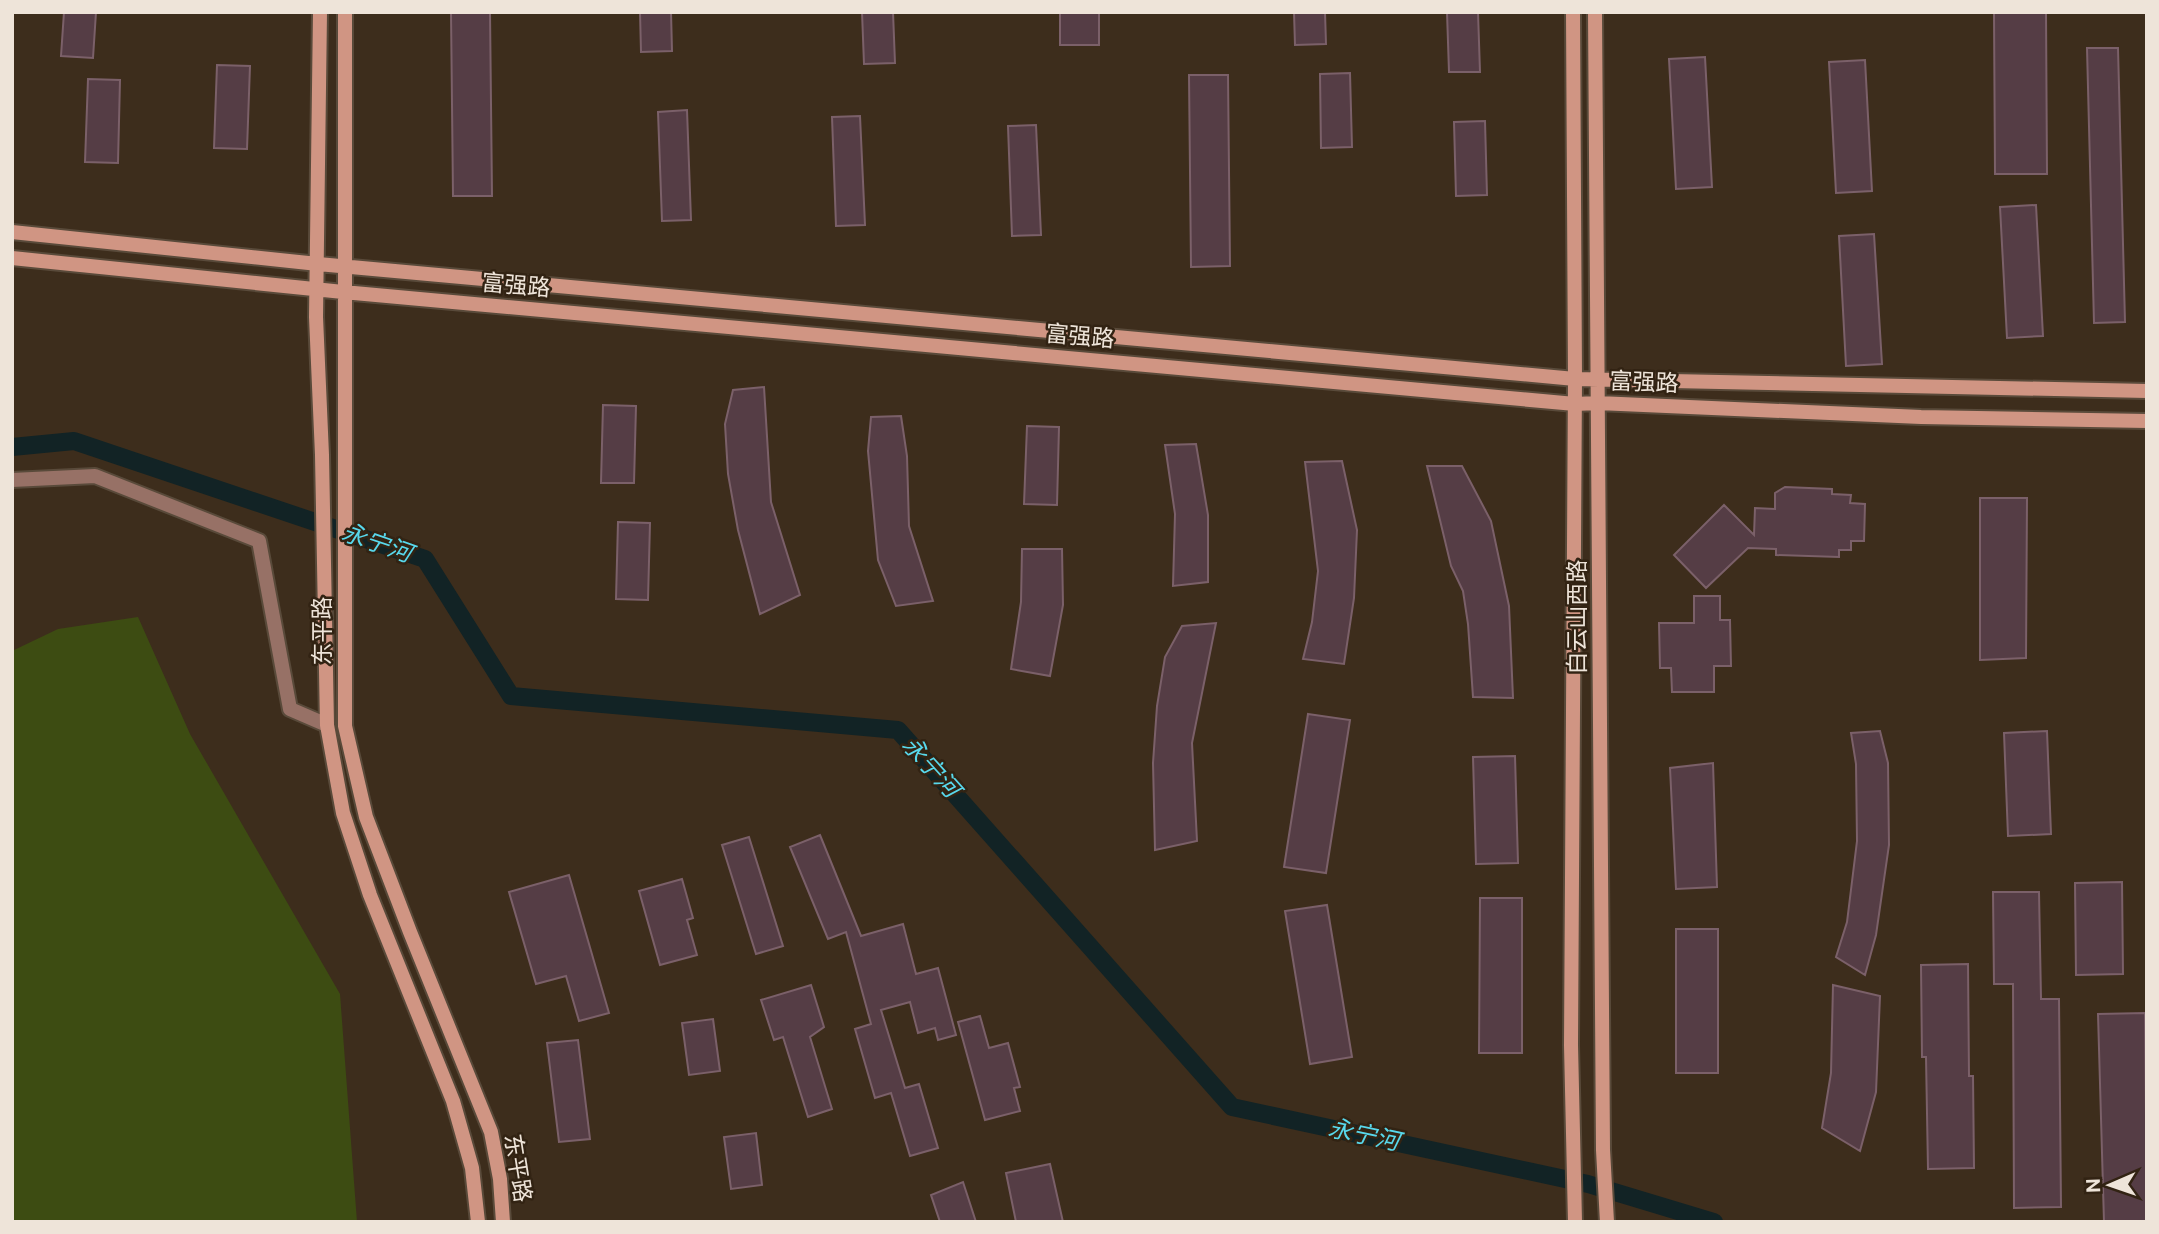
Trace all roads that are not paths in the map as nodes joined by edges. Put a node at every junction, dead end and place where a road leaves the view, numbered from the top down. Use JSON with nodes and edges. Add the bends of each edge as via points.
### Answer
{"nodes":[{"id":1,"x":320,"y":12,"type":"edge"},
{"id":2,"x":345,"y":12,"type":"edge"},
{"id":3,"x":1573,"y":12,"type":"edge"},
{"id":4,"x":1595,"y":12,"type":"edge"},
{"id":5,"x":12,"y":232,"type":"edge"},
{"id":6,"x":12,"y":258,"type":"edge"},
{"id":7,"x":318,"y":264,"type":"junction"},
{"id":8,"x":344,"y":267,"type":"junction"},
{"id":9,"x":316,"y":289,"type":"junction"},
{"id":10,"x":343,"y":292,"type":"junction"},
{"id":11,"x":1575,"y":379,"type":"junction"},
{"id":12,"x":1598,"y":380,"type":"junction"},
{"id":13,"x":2147,"y":391,"type":"edge"},
{"id":14,"x":1598,"y":403,"type":"junction"},
{"id":15,"x":1575,"y":404,"type":"junction"},
{"id":16,"x":2147,"y":421,"type":"edge"},
{"id":17,"x":12,"y":480,"type":"edge"},
{"id":18,"x":327,"y":725,"type":"junction"},
{"id":19,"x":478,"y":1222,"type":"edge"},
{"id":20,"x":503,"y":1222,"type":"edge"},
{"id":21,"x":1575,"y":1222,"type":"edge"},
{"id":22,"x":1607,"y":1222,"type":"edge"}],
"edges":[{"from":1,"to":7,"type":"main road","name":"东平路"},
{"from":2,"to":8,"type":"main road","name":"东平路"},
{"from":3,"to":11,"type":"main road","name":"白云山西路"},
{"from":4,"to":12,"type":"main road","name":"白云山西路"},
{"from":5,"to":7,"type":"main road","name":"富强路"},
{"from":6,"to":9,"type":"main road","name":"富强路"},
{"from":7,"to":8,"type":"main road","name":"富强路"},
{"from":7,"to":9,"type":"main road","name":"东平路"},
{"from":8,"to":10,"type":"main road","name":"东平路"},
{"from":8,"to":11,"type":"main road","name":"富强路"},
{"from":9,"to":10,"type":"main road","name":"富强路"},
{"from":9,"to":18,"type":"main road","name":"东平路"},
{"from":10,"to":15,"type":"main road","name":"富强路"},
{"from":10,"to":20,"type":"main road","name":"东平路","via":[[345,726],[366,817],[491,1132]]},
{"from":11,"to":12,"type":"main road","name":"富强路"},
{"from":11,"to":15,"type":"main road","name":"白云山西路"},
{"from":12,"to":13,"type":"main road","name":"富强路"},
{"from":12,"to":14,"type":"main road","name":"白云山西路"},
{"from":14,"to":15,"type":"main road","name":"富强路"},
{"from":14,"to":16,"type":"main road","name":"富强路"},
{"from":14,"to":22,"type":"main road","name":"白云山西路"},
{"from":15,"to":21,"type":"main road","name":"白云山西路","via":[[1571,1031]]},
{"from":17,"to":18,"type":"street","via":[[95,476],[259,541],[290,709]]},
{"from":18,"to":19,"type":"main road","name":"东平路","via":[[343,813],[370,895],[453,1101],[472,1168]]}]}
